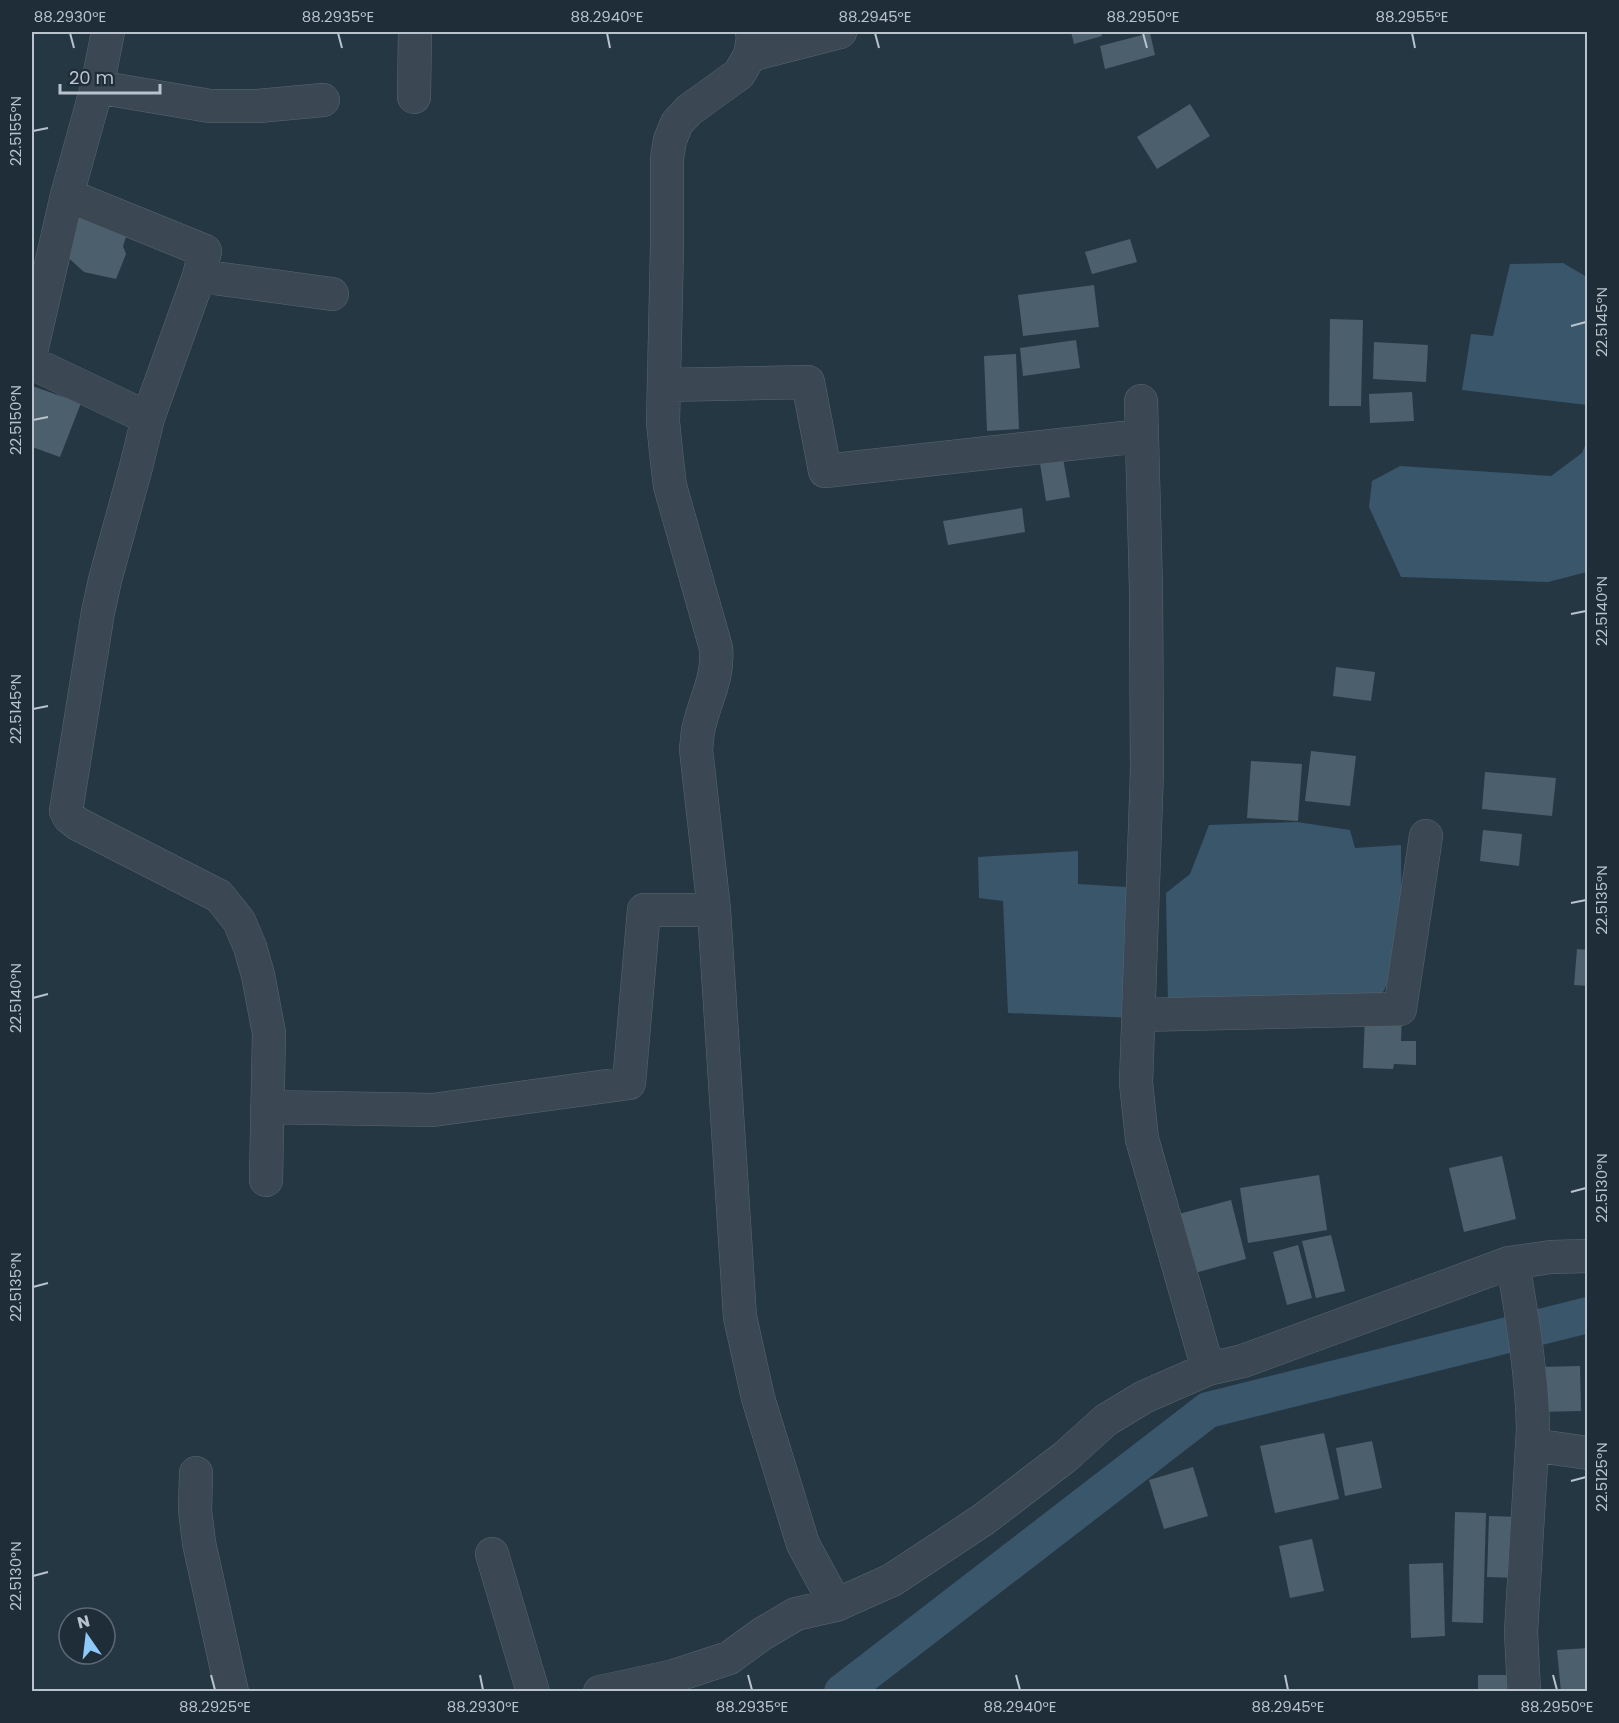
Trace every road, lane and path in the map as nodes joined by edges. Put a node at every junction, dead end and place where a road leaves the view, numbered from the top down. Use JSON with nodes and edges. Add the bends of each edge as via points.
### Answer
{"nodes":[{"id":1,"x":108,"y":32,"type":"edge"},
{"id":2,"x":415,"y":32,"type":"edge"},
{"id":3,"x":840,"y":32,"type":"edge"},
{"id":4,"x":751,"y":43,"type":"edge"},
{"id":5,"x":97,"y":87,"type":"junction"},
{"id":6,"x":414,"y":97,"type":"dead end"},
{"id":7,"x":323,"y":100,"type":"dead end"},
{"id":8,"x":67,"y":195,"type":"junction"},
{"id":9,"x":199,"y":276,"type":"junction"},
{"id":10,"x":332,"y":294,"type":"dead end"},
{"id":11,"x":32,"y":348,"type":"edge"},
{"id":12,"x":32,"y":363,"type":"edge"},
{"id":13,"x":664,"y":385,"type":"junction"},
{"id":14,"x":1141,"y":401,"type":"dead end"},
{"id":15,"x":148,"y":418,"type":"junction"},
{"id":16,"x":1142,"y":436,"type":"junction"},
{"id":17,"x":1426,"y":836,"type":"dead end"},
{"id":18,"x":714,"y":910,"type":"junction"},
{"id":19,"x":1138,"y":1015,"type":"junction"},
{"id":20,"x":267,"y":1107,"type":"junction"},
{"id":21,"x":266,"y":1180,"type":"dead end"},
{"id":22,"x":1587,"y":1256,"type":"edge"},
{"id":23,"x":1514,"y":1270,"type":"junction"},
{"id":24,"x":1208,"y":1369,"type":"junction"},
{"id":25,"x":1532,"y":1445,"type":"junction"},
{"id":26,"x":1587,"y":1453,"type":"edge"},
{"id":27,"x":195,"y":1473,"type":"dead end"},
{"id":28,"x":492,"y":1554,"type":"dead end"},
{"id":29,"x":836,"y":1605,"type":"junction"},
{"id":30,"x":232,"y":1692,"type":"edge"},
{"id":31,"x":532,"y":1692,"type":"edge"},
{"id":32,"x":600,"y":1692,"type":"edge"},
{"id":33,"x":1524,"y":1692,"type":"edge"}],
"edges":[{"from":1,"to":5,"type":"street"},
{"from":2,"to":6,"type":"street"},
{"from":3,"to":4,"type":"street"},
{"from":4,"to":13,"type":"street","via":[[739,74],[689,110],[677,123],[670,140]]},
{"from":5,"to":7,"type":"street","via":[[210,106],[248,107]]},
{"from":5,"to":8,"type":"street"},
{"from":8,"to":9,"type":"street","via":[[206,251]]},
{"from":8,"to":11,"type":"street"},
{"from":9,"to":10,"type":"street"},
{"from":9,"to":15,"type":"street"},
{"from":12,"to":15,"type":"street"},
{"from":13,"to":16,"type":"street","via":[[808,382],[825,471]]},
{"from":13,"to":18,"type":"street","via":[[663,422],[670,486],[716,648],[715,676],[696,749]]},
{"from":14,"to":16,"type":"street"},
{"from":15,"to":20,"type":"street","via":[[98,612],[66,811],[78,824],[219,896],[239,921],[258,975],[269,1033]]},
{"from":16,"to":19,"type":"street","via":[[1147,770]]},
{"from":17,"to":19,"type":"street","via":[[1400,1008]]},
{"from":18,"to":20,"type":"street","via":[[644,910],[629,1083],[433,1110]]},
{"from":18,"to":29,"type":"street","via":[[740,1317],[758,1398],[803,1544]]},
{"from":19,"to":24,"type":"street","via":[[1136,1083],[1142,1138]]},
{"from":20,"to":21,"type":"street"},
{"from":22,"to":23,"type":"street","via":[[1551,1257]]},
{"from":23,"to":24,"type":"street","via":[[1243,1361]]},
{"from":23,"to":25,"type":"street","via":[[1525,1336]]},
{"from":24,"to":29,"type":"street","via":[[1144,1397],[1106,1420],[984,1520],[892,1580]]},
{"from":25,"to":26,"type":"street"},
{"from":25,"to":33,"type":"street","via":[[1521,1632]]},
{"from":27,"to":30,"type":"street","via":[[199,1544]]},
{"from":28,"to":31,"type":"street"},
{"from":29,"to":32,"type":"street","via":[[796,1614],[729,1658],[674,1676]]}]}
